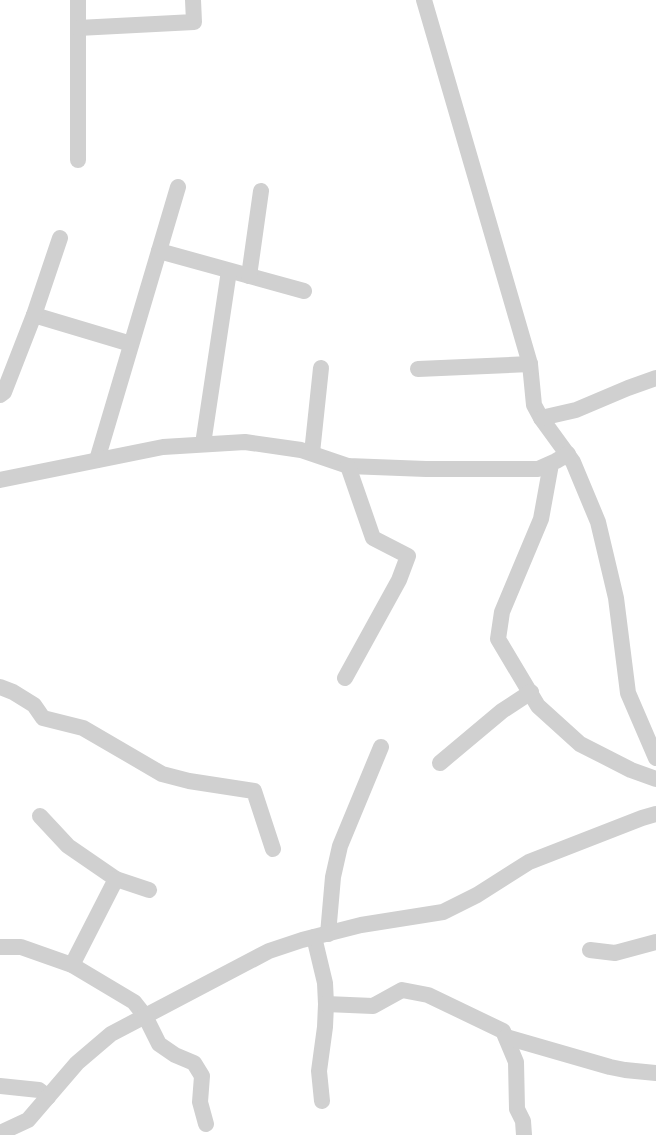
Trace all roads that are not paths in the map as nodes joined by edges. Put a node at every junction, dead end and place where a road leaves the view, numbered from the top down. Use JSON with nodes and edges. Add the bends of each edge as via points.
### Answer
{"nodes":[{"id":1,"x":78,"y":0,"type":"edge"},
{"id":2,"x":193,"y":0,"type":"edge"},
{"id":3,"x":424,"y":0,"type":"edge"},
{"id":4,"x":78,"y":28,"type":"junction"},
{"id":5,"x":78,"y":160,"type":"dead end"},
{"id":6,"x":178,"y":187,"type":"dead end"},
{"id":7,"x":261,"y":191,"type":"dead end"},
{"id":8,"x":60,"y":238,"type":"dead end"},
{"id":9,"x":159,"y":251,"type":"junction"},
{"id":10,"x":229,"y":271,"type":"junction"},
{"id":11,"x":250,"y":276,"type":"junction"},
{"id":12,"x":304,"y":291,"type":"dead end"},
{"id":13,"x":34,"y":315,"type":"junction"},
{"id":14,"x":131,"y":344,"type":"junction"},
{"id":15,"x":530,"y":364,"type":"junction"},
{"id":16,"x":321,"y":368,"type":"dead end"},
{"id":17,"x":418,"y":369,"type":"dead end"},
{"id":18,"x":656,"y":378,"type":"edge"},
{"id":19,"x":0,"y":395,"type":"edge"},
{"id":20,"x":542,"y":418,"type":"junction"},
{"id":21,"x":203,"y":444,"type":"junction"},
{"id":22,"x":312,"y":453,"type":"junction"},
{"id":23,"x":568,"y":454,"type":"junction"},
{"id":24,"x":97,"y":460,"type":"junction"},
{"id":25,"x":551,"y":464,"type":"junction"},
{"id":26,"x":348,"y":466,"type":"junction"},
{"id":27,"x":0,"y":480,"type":"edge"},
{"id":28,"x":345,"y":678,"type":"dead end"},
{"id":29,"x":0,"y":686,"type":"edge"},
{"id":30,"x":531,"y":692,"type":"junction"},
{"id":31,"x":381,"y":748,"type":"dead end"},
{"id":32,"x":656,"y":758,"type":"edge"},
{"id":33,"x":440,"y":763,"type":"dead end"},
{"id":34,"x":656,"y":779,"type":"edge"},
{"id":35,"x":656,"y":814,"type":"edge"},
{"id":36,"x":40,"y":816,"type":"dead end"},
{"id":37,"x":273,"y":850,"type":"dead end"},
{"id":38,"x":116,"y":879,"type":"junction"},
{"id":39,"x":149,"y":890,"type":"dead end"},
{"id":40,"x":321,"y":935,"type":"junction"},
{"id":41,"x":656,"y":942,"type":"edge"},
{"id":42,"x":0,"y":947,"type":"edge"},
{"id":43,"x":590,"y":950,"type":"dead end"},
{"id":44,"x":72,"y":965,"type":"junction"},
{"id":45,"x":326,"y":1004,"type":"junction"},
{"id":46,"x":145,"y":1016,"type":"junction"},
{"id":47,"x":506,"y":1038,"type":"junction"},
{"id":48,"x":656,"y":1073,"type":"edge"},
{"id":49,"x":0,"y":1086,"type":"edge"},
{"id":50,"x":48,"y":1097,"type":"junction"},
{"id":51,"x":322,"y":1101,"type":"dead end"},
{"id":52,"x":206,"y":1124,"type":"dead end"},
{"id":53,"x":0,"y":1133,"type":"edge"},
{"id":54,"x":524,"y":1135,"type":"edge"}],
"edges":[{"from":1,"to":4,"type":"street"},
{"from":2,"to":4,"type":"street","via":[[194,22]]},
{"from":3,"to":15,"type":"street"},
{"from":4,"to":5,"type":"street"},
{"from":6,"to":9,"type":"street"},
{"from":7,"to":11,"type":"street"},
{"from":8,"to":13,"type":"street"},
{"from":9,"to":10,"type":"street"},
{"from":9,"to":14,"type":"street"},
{"from":10,"to":11,"type":"street"},
{"from":10,"to":21,"type":"street"},
{"from":11,"to":12,"type":"street"},
{"from":13,"to":14,"type":"street"},
{"from":13,"to":19,"type":"street","via":[[4,392]]},
{"from":14,"to":24,"type":"street"},
{"from":15,"to":17,"type":"street"},
{"from":15,"to":20,"type":"street","via":[[534,405]]},
{"from":16,"to":22,"type":"street"},
{"from":18,"to":20,"type":"street","via":[[576,410]]},
{"from":20,"to":23,"type":"street"},
{"from":21,"to":22,"type":"street","via":[[245,442]]},
{"from":21,"to":24,"type":"street","via":[[163,447]]},
{"from":22,"to":26,"type":"street"},
{"from":23,"to":25,"type":"street"},
{"from":23,"to":32,"type":"street","via":[[598,522],[616,598],[628,693]]},
{"from":24,"to":27,"type":"street"},
{"from":25,"to":26,"type":"street","via":[[538,469]]},
{"from":25,"to":30,"type":"street","via":[[541,519],[502,612],[498,639]]},
{"from":26,"to":28,"type":"street","via":[[374,538],[408,556],[399,580]]},
{"from":29,"to":37,"type":"street","via":[[34,705],[43,718],[83,728],[162,774],[254,791]]},
{"from":30,"to":33,"type":"street","via":[[502,711]]},
{"from":30,"to":34,"type":"street","via":[[538,706],[580,744]]},
{"from":31,"to":40,"type":"street","via":[[340,846]]},
{"from":35,"to":40,"type":"street","via":[[529,862],[477,895],[443,912],[361,925]]},
{"from":36,"to":38,"type":"street","via":[[68,846]]},
{"from":38,"to":39,"type":"street"},
{"from":38,"to":44,"type":"street"},
{"from":40,"to":45,"type":"street"},
{"from":40,"to":46,"type":"street","via":[[269,951]]},
{"from":41,"to":43,"type":"street","via":[[615,953]]},
{"from":42,"to":44,"type":"street","via":[[20,947]]},
{"from":44,"to":46,"type":"street","via":[[134,1002]]},
{"from":45,"to":47,"type":"street","via":[[374,1006],[402,990],[428,995],[503,1031]]},
{"from":45,"to":51,"type":"street","via":[[319,1071]]},
{"from":46,"to":50,"type":"street","via":[[111,1034],[76,1063]]},
{"from":46,"to":52,"type":"street","via":[[159,1044],[175,1055],[194,1063],[202,1076],[200,1102]]},
{"from":47,"to":48,"type":"street","via":[[610,1067]]},
{"from":47,"to":54,"type":"street","via":[[516,1062],[517,1109],[523,1121]]},
{"from":49,"to":50,"type":"street","via":[[39,1090]]},
{"from":50,"to":53,"type":"street","via":[[28,1120]]}]}
